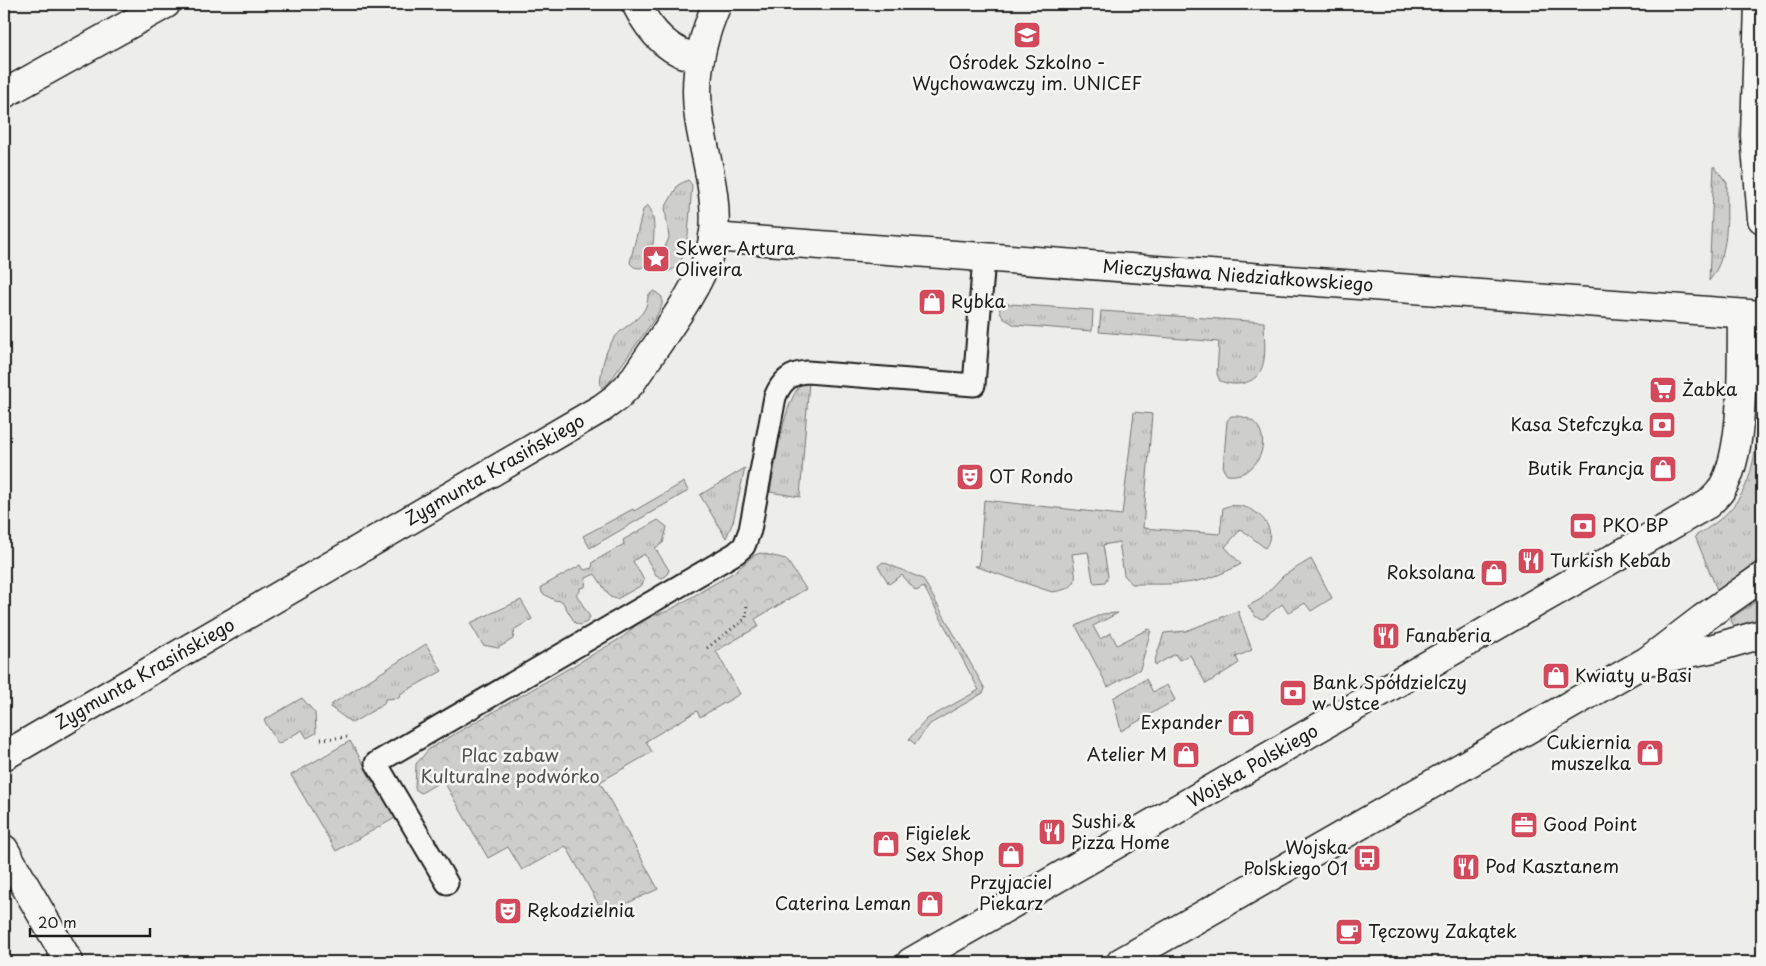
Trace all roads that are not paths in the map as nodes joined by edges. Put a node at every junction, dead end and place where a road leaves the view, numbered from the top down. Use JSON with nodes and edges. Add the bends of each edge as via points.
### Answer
{"nodes":[{"id":1,"x":166,"y":4,"type":"edge"},
{"id":2,"x":636,"y":4,"type":"edge"},
{"id":3,"x":717,"y":4,"type":"edge"},
{"id":4,"x":1759,"y":4,"type":"edge"},
{"id":5,"x":698,"y":58,"type":"junction"},
{"id":6,"x":4,"y":94,"type":"edge"},
{"id":7,"x":1762,"y":219,"type":"edge"},
{"id":8,"x":713,"y":237,"type":"junction"},
{"id":9,"x":984,"y":258,"type":"junction"},
{"id":10,"x":1752,"y":314,"type":"edge"},
{"id":11,"x":1762,"y":577,"type":"edge"},
{"id":12,"x":1762,"y":634,"type":"edge"},
{"id":13,"x":1648,"y":662,"type":"junction"},
{"id":14,"x":4,"y":756,"type":"edge"},
{"id":15,"x":4,"y":849,"type":"edge"},
{"id":16,"x":447,"y":883,"type":"dead end"},
{"id":17,"x":69,"y":962,"type":"edge"},
{"id":18,"x":911,"y":962,"type":"edge"},
{"id":19,"x":1120,"y":962,"type":"edge"}],
"edges":[{"from":1,"to":6,"type":"street"},
{"from":2,"to":5,"type":"street","via":[[658,36],[685,56]]},
{"from":3,"to":5,"type":"street","name":"Zygmunta Krasińskiego"},
{"from":4,"to":7,"type":"street","via":[[1755,136]]},
{"from":5,"to":8,"type":"street","name":"Zygmunta Krasińskiego","via":[[697,99],[714,215]]},
{"from":8,"to":9,"type":"street","name":"Mieczysława Niedziałkowskiego"},
{"from":8,"to":14,"type":"street","name":"Zygmunta Krasińskiego","via":[[700,278],[631,383],[617,397]]},
{"from":9,"to":10,"type":"street","name":"Mieczysława Niedziałkowskiego"},
{"from":9,"to":16,"type":"lane","via":[[974,385],[807,372],[789,377],[780,385],[775,397],[750,530],[744,546],[376,763]]},
{"from":10,"to":18,"type":"street","name":"Wojska Polskiego","via":[[1730,471],[1721,491],[1708,504]]},
{"from":11,"to":13,"type":"street"},
{"from":12,"to":13,"type":"street"},
{"from":13,"to":19,"type":"street"},
{"from":15,"to":17,"type":"street"}]}
